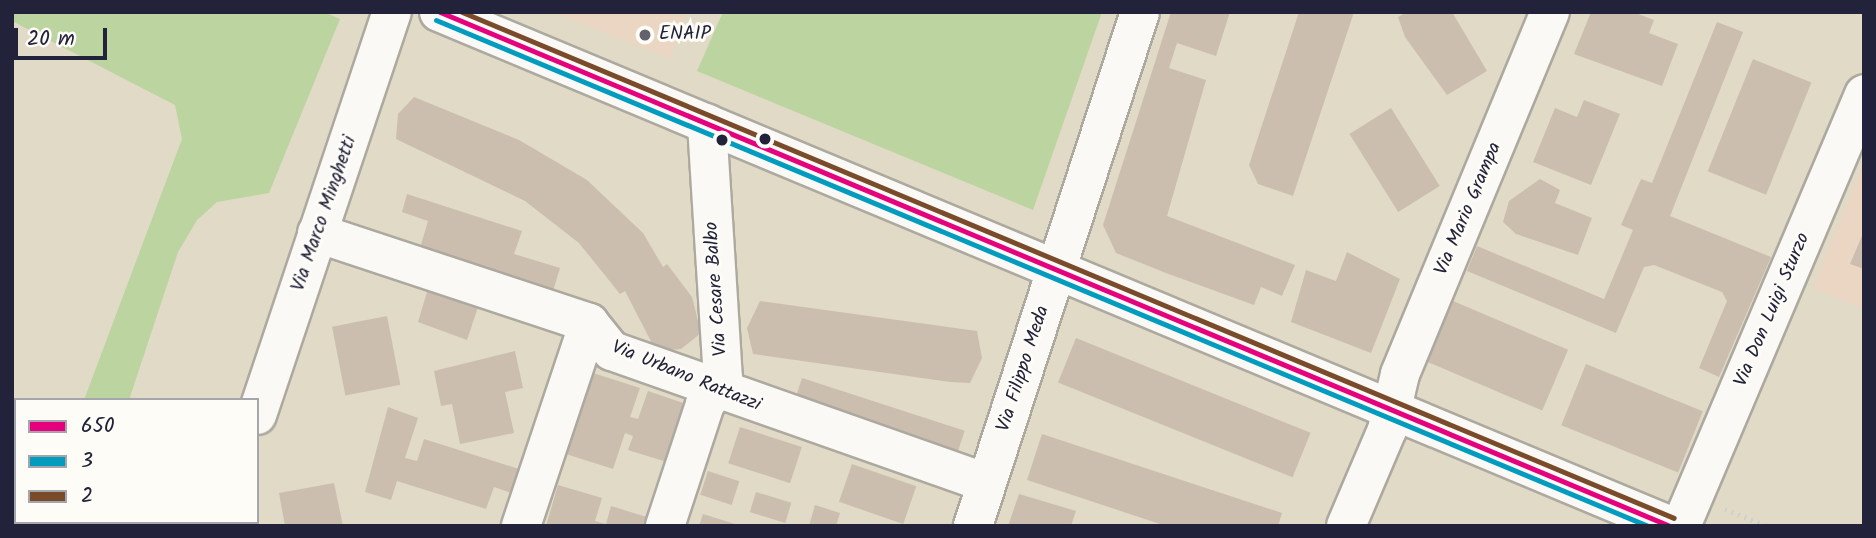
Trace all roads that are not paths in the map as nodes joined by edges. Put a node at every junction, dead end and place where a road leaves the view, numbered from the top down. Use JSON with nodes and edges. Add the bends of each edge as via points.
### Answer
{"nodes":[{"id":1,"x":392,"y":12,"type":"edge"},
{"id":2,"x":439,"y":12,"type":"edge"},
{"id":3,"x":1140,"y":12,"type":"edge"},
{"id":4,"x":1550,"y":12,"type":"edge"},
{"id":5,"x":1864,"y":94,"type":"edge"},
{"id":6,"x":707,"y":124,"type":"junction"},
{"id":7,"x":317,"y":233,"type":"junction"},
{"id":8,"x":1058,"y":268,"type":"junction"},
{"id":9,"x":589,"y":323,"type":"junction"},
{"id":10,"x":714,"y":391,"type":"junction"},
{"id":11,"x":1395,"y":408,"type":"junction"},
{"id":12,"x":259,"y":409,"type":"edge"},
{"id":13,"x":986,"y":483,"type":"junction"},
{"id":14,"x":521,"y":526,"type":"edge"},
{"id":15,"x":665,"y":526,"type":"edge"},
{"id":16,"x":973,"y":526,"type":"edge"},
{"id":17,"x":1346,"y":526,"type":"edge"},
{"id":18,"x":1671,"y":526,"type":"edge"},
{"id":19,"x":1681,"y":526,"type":"edge"}],
"edges":[{"from":1,"to":7,"type":"street","name":"Via Marco Minghetti"},
{"from":2,"to":6,"type":"street"},
{"from":3,"to":8,"type":"street","name":"Via Filippo Meda"},
{"from":4,"to":11,"type":"street","name":"Via Mario Grampa","via":[[1400,374]]},
{"from":5,"to":19,"type":"street","name":"Via Don Luigi Sturzo"},
{"from":6,"to":8,"type":"street"},
{"from":6,"to":10,"type":"street","name":"Via Cesare Balbo","via":[[723,379]]},
{"from":7,"to":9,"type":"street"},
{"from":7,"to":12,"type":"street","name":"Via Marco Minghetti"},
{"from":8,"to":11,"type":"street"},
{"from":8,"to":13,"type":"street","name":"Via Filippo Meda"},
{"from":9,"to":10,"type":"street","name":"Via Urbano Rattazzi","via":[[612,351]]},
{"from":9,"to":14,"type":"street"},
{"from":10,"to":13,"type":"street","name":"Via Urbano Rattazzi"},
{"from":10,"to":15,"type":"street","name":"Via Cesare Balbo"},
{"from":11,"to":17,"type":"street","name":"Via Mario Grampa"},
{"from":11,"to":18,"type":"street"},
{"from":13,"to":16,"type":"street","name":"Via Filippo Meda"}]}
